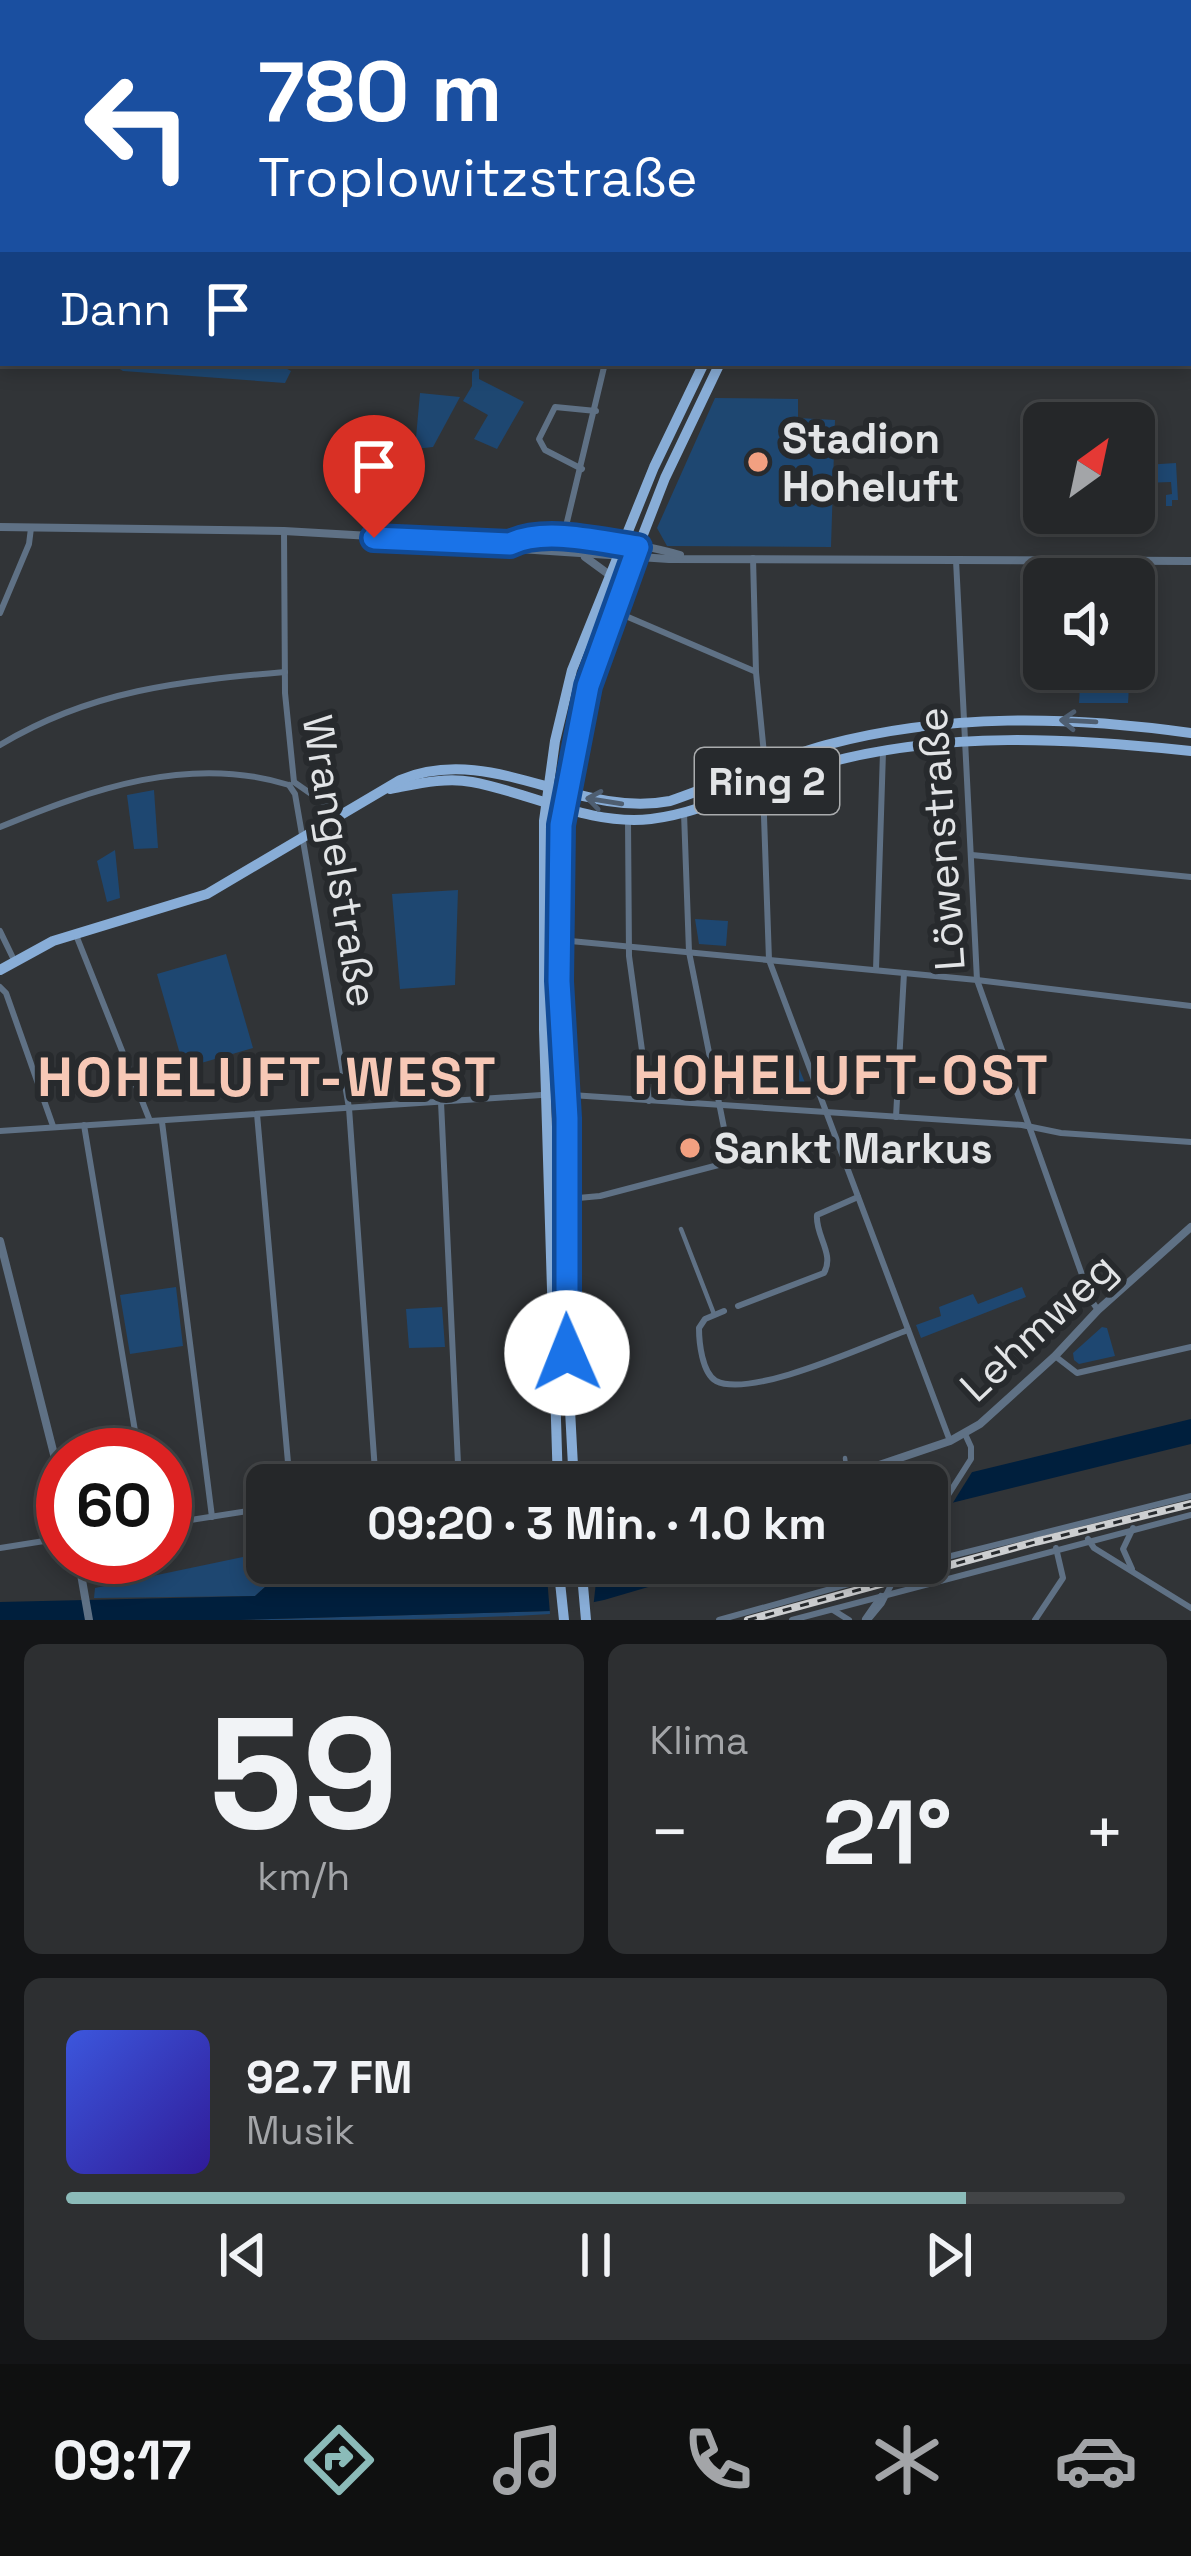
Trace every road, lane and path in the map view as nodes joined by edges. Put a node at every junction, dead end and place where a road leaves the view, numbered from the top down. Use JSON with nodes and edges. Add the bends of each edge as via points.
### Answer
{"nodes":[{"id":1,"x":604,"y":366,"type":"edge"},
{"id":2,"x":703,"y":366,"type":"edge"},
{"id":3,"x":719,"y":366,"type":"edge"},
{"id":4,"x":596,"y":411,"type":"junction"},
{"id":5,"x":581,"y":470,"type":"junction"},
{"id":6,"x":0,"y":527,"type":"edge"},
{"id":7,"x":31,"y":528,"type":"junction"},
{"id":8,"x":284,"y":531,"type":"junction"},
{"id":9,"x":562,"y":538,"type":"junction"},
{"id":10,"x":510,"y":544,"type":"junction"},
{"id":11,"x":560,"y":550,"type":"junction"},
{"id":12,"x":629,"y":552,"type":"junction"},
{"id":13,"x":579,"y":554,"type":"junction"},
{"id":14,"x":753,"y":558,"type":"junction"},
{"id":15,"x":956,"y":560,"type":"junction"},
{"id":16,"x":1191,"y":561,"type":"edge"},
{"id":17,"x":612,"y":578,"type":"junction"},
{"id":18,"x":614,"y":611,"type":"junction"},
{"id":19,"x":0,"y":613,"type":"edge"},
{"id":20,"x":285,"y":672,"type":"junction"},
{"id":21,"x":756,"y":672,"type":"junction"},
{"id":22,"x":964,"y":722,"type":"junction"},
{"id":23,"x":1191,"y":733,"type":"edge"},
{"id":24,"x":964,"y":741,"type":"junction"},
{"id":25,"x":0,"y":745,"type":"edge"},
{"id":26,"x":883,"y":751,"type":"junction"},
{"id":27,"x":1191,"y":751,"type":"edge"},
{"id":28,"x":765,"y":765,"type":"junction"},
{"id":29,"x":762,"y":782,"type":"junction"},
{"id":30,"x":292,"y":783,"type":"junction"},
{"id":31,"x":549,"y":787,"type":"junction"},
{"id":32,"x":387,"y":789,"type":"junction"},
{"id":33,"x":565,"y":793,"type":"junction"},
{"id":34,"x":547,"y":803,"type":"junction"},
{"id":35,"x":563,"y":808,"type":"junction"},
{"id":36,"x":684,"y":812,"type":"junction"},
{"id":37,"x":340,"y":814,"type":"junction"},
{"id":38,"x":628,"y":820,"type":"junction"},
{"id":39,"x":0,"y":827,"type":"edge"},
{"id":40,"x":303,"y":838,"type":"junction"},
{"id":41,"x":971,"y":855,"type":"junction"},
{"id":42,"x":1191,"y":877,"type":"edge"},
{"id":43,"x":0,"y":931,"type":"edge"},
{"id":44,"x":76,"y":934,"type":"junction"},
{"id":45,"x":560,"y":940,"type":"junction"},
{"id":46,"x":629,"y":947,"type":"junction"},
{"id":47,"x":689,"y":952,"type":"junction"},
{"id":48,"x":769,"y":960,"type":"junction"},
{"id":49,"x":14,"y":961,"type":"junction"},
{"id":50,"x":0,"y":970,"type":"edge"},
{"id":51,"x":876,"y":970,"type":"junction"},
{"id":52,"x":904,"y":973,"type":"junction"},
{"id":53,"x":977,"y":980,"type":"junction"},
{"id":54,"x":0,"y":987,"type":"edge"},
{"id":55,"x":1191,"y":1006,"type":"edge"},
{"id":56,"x":548,"y":1094,"type":"junction"},
{"id":57,"x":565,"y":1095,"type":"junction"},
{"id":58,"x":649,"y":1101,"type":"junction"},
{"id":59,"x":441,"y":1102,"type":"junction"},
{"id":60,"x":718,"y":1106,"type":"junction"},
{"id":61,"x":349,"y":1108,"type":"junction"},
{"id":62,"x":828,"y":1112,"type":"junction"},
{"id":63,"x":257,"y":1114,"type":"junction"},
{"id":64,"x":896,"y":1117,"type":"junction"},
{"id":65,"x":150,"y":1121,"type":"junction"},
{"id":66,"x":162,"y":1121,"type":"junction"},
{"id":67,"x":84,"y":1125,"type":"junction"},
{"id":68,"x":53,"y":1126,"type":"junction"},
{"id":69,"x":1029,"y":1126,"type":"junction"},
{"id":70,"x":0,"y":1131,"type":"edge"},
{"id":71,"x":1191,"y":1142,"type":"edge"},
{"id":72,"x":858,"y":1197,"type":"junction"},
{"id":73,"x":567,"y":1199,"type":"junction"},
{"id":74,"x":1191,"y":1227,"type":"edge"},
{"id":75,"x":681,"y":1229,"type":"dead end"},
{"id":76,"x":0,"y":1240,"type":"edge"},
{"id":77,"x":738,"y":1306,"type":"dead end"},
{"id":78,"x":1098,"y":1310,"type":"junction"},
{"id":79,"x":724,"y":1311,"type":"dead end"},
{"id":80,"x":714,"y":1314,"type":"junction"},
{"id":81,"x":908,"y":1330,"type":"junction"},
{"id":82,"x":1191,"y":1347,"type":"edge"},
{"id":83,"x":1055,"y":1356,"type":"junction"},
{"id":84,"x":47,"y":1428,"type":"edge"},
{"id":85,"x":134,"y":1428,"type":"edge"},
{"id":86,"x":965,"y":1434,"type":"junction"},
{"id":87,"x":950,"y":1441,"type":"junction"},
{"id":88,"x":845,"y":1458,"type":"dead end"},
{"id":89,"x":288,"y":1464,"type":"edge"},
{"id":90,"x":374,"y":1464,"type":"edge"},
{"id":91,"x":458,"y":1464,"type":"edge"},
{"id":92,"x":557,"y":1464,"type":"edge"},
{"id":93,"x":573,"y":1464,"type":"edge"},
{"id":94,"x":846,"y":1464,"type":"edge"},
{"id":95,"x":884,"y":1464,"type":"edge"},
{"id":96,"x":948,"y":1496,"type":"edge"},
{"id":97,"x":1191,"y":1496,"type":"edge"},
{"id":98,"x":246,"y":1511,"type":"edge"},
{"id":99,"x":1191,"y":1515,"type":"edge"},
{"id":100,"x":212,"y":1517,"type":"junction"},
{"id":101,"x":192,"y":1520,"type":"edge"},
{"id":102,"x":1133,"y":1528,"type":"junction"},
{"id":103,"x":1088,"y":1539,"type":"junction"},
{"id":104,"x":36,"y":1542,"type":"edge"},
{"id":105,"x":0,"y":1548,"type":"edge"},
{"id":106,"x":1057,"y":1548,"type":"junction"},
{"id":107,"x":948,"y":1554,"type":"edge"},
{"id":108,"x":1134,"y":1572,"type":"junction"},
{"id":109,"x":82,"y":1584,"type":"edge"},
{"id":110,"x":560,"y":1584,"type":"edge"},
{"id":111,"x":582,"y":1584,"type":"edge"},
{"id":112,"x":841,"y":1584,"type":"edge"},
{"id":113,"x":891,"y":1584,"type":"edge"},
{"id":114,"x":884,"y":1594,"type":"junction"},
{"id":115,"x":1191,"y":1608,"type":"edge"},
{"id":116,"x":829,"y":1610,"type":"junction"},
{"id":117,"x":585,"y":1616,"type":"edge"},
{"id":118,"x":563,"y":1617,"type":"edge"},
{"id":119,"x":730,"y":1618,"type":"edge"},
{"id":120,"x":89,"y":1620,"type":"edge"},
{"id":121,"x":719,"y":1620,"type":"edge"},
{"id":122,"x":792,"y":1620,"type":"edge"},
{"id":123,"x":849,"y":1620,"type":"edge"},
{"id":124,"x":866,"y":1620,"type":"edge"},
{"id":125,"x":1036,"y":1620,"type":"edge"}],
"edges":[{"from":1,"to":4,"type":"street"},
{"from":2,"to":12,"type":"main road","via":[[654,467]]},
{"from":3,"to":12,"type":"main road"},
{"from":4,"to":5,"type":"street"},
{"from":4,"to":5,"type":"street","via":[[555,407],[538,439]]},
{"from":5,"to":9,"type":"street"},
{"from":6,"to":7,"type":"street"},
{"from":7,"to":8,"type":"street"},
{"from":7,"to":19,"type":"street"},
{"from":8,"to":10,"type":"street"},
{"from":8,"to":20,"type":"street","name":"Wrangelstraße"},
{"from":9,"to":10,"type":"street"},
{"from":9,"to":11,"type":"street"},
{"from":9,"to":12,"type":"street"},
{"from":10,"to":11,"type":"street"},
{"from":11,"to":12,"type":"street"},
{"from":11,"to":13,"type":"street"},
{"from":12,"to":13,"type":"street"},
{"from":12,"to":14,"type":"street"},
{"from":12,"to":17,"type":"main road"},
{"from":12,"to":18,"type":"main road"},
{"from":13,"to":17,"type":"street"},
{"from":14,"to":15,"type":"street"},
{"from":14,"to":21,"type":"street"},
{"from":15,"to":16,"type":"street"},
{"from":15,"to":22,"type":"street","name":"Löwenstraße"},
{"from":17,"to":31,"type":"main road","via":[[572,670]]},
{"from":18,"to":21,"type":"street"},
{"from":18,"to":33,"type":"main road"},
{"from":20,"to":25,"type":"street","via":[[157,684],[63,713]]},
{"from":20,"to":30,"type":"street","name":"Wrangelstraße"},
{"from":21,"to":28,"type":"street"},
{"from":23,"to":22,"type":"main road","one_way":true,"via":[[1072,720]]},
{"from":22,"to":24,"type":"street","name":"Löwenstraße"},
{"from":22,"to":28,"type":"main road","number":"Ring 2","via":[[882,733]]},
{"from":24,"to":26,"type":"main road","number":"Ring 2"},
{"from":24,"to":27,"type":"main road","number":"Ring 2","via":[[1056,738]]},
{"from":24,"to":41,"type":"street","name":"Löwenstraße"},
{"from":26,"to":29,"type":"main road","number":"Ring 2"},
{"from":26,"to":51,"type":"street"},
{"from":28,"to":33,"type":"main road","number":"Ring 2","one_way":true,"via":[[654,804]]},
{"from":29,"to":36,"type":"main road","number":"Ring 2"},
{"from":29,"to":48,"type":"street"},
{"from":30,"to":37,"type":"street"},
{"from":30,"to":39,"type":"street","via":[[224,773],[141,778]]},
{"from":30,"to":40,"type":"street","name":"Wrangelstraße"},
{"from":31,"to":32,"type":"main road","number":"Ring 2","via":[[457,769],[406,777]]},
{"from":31,"to":33,"type":"main road","number":"Ring 2"},
{"from":31,"to":34,"type":"main road"},
{"from":32,"to":34,"type":"main road","number":"Ring 2","via":[[459,781]]},
{"from":32,"to":37,"type":"main road","number":"Ring 2"},
{"from":33,"to":35,"type":"main road"},
{"from":34,"to":35,"type":"main road","number":"Ring 2"},
{"from":34,"to":56,"type":"main road"},
{"from":35,"to":38,"type":"main road","number":"Ring 2"},
{"from":35,"to":45,"type":"main road"},
{"from":36,"to":38,"type":"main road","number":"Ring 2"},
{"from":36,"to":47,"type":"street"},
{"from":37,"to":40,"type":"main road","number":"Ring 2"},
{"from":38,"to":46,"type":"street"},
{"from":40,"to":44,"type":"main road","number":"Ring 2","via":[[207,894]]},
{"from":40,"to":61,"type":"street","name":"Wrangelstraße"},
{"from":41,"to":42,"type":"street"},
{"from":41,"to":53,"type":"street","name":"Löwenstraße"},
{"from":43,"to":49,"type":"street"},
{"from":44,"to":49,"type":"main road","number":"Ring 2"},
{"from":44,"to":65,"type":"street"},
{"from":45,"to":46,"type":"street"},
{"from":45,"to":57,"type":"main road"},
{"from":46,"to":47,"type":"street"},
{"from":46,"to":58,"type":"street"},
{"from":47,"to":48,"type":"street"},
{"from":47,"to":60,"type":"street"},
{"from":48,"to":51,"type":"street"},
{"from":48,"to":62,"type":"street"},
{"from":49,"to":50,"type":"main road","number":"Ring 2"},
{"from":51,"to":52,"type":"street"},
{"from":52,"to":53,"type":"street"},
{"from":52,"to":64,"type":"street"},
{"from":53,"to":55,"type":"street"},
{"from":53,"to":69,"type":"street","name":"Löwenstraße"},
{"from":54,"to":68,"type":"street"},
{"from":56,"to":57,"type":"street"},
{"from":56,"to":59,"type":"street"},
{"from":56,"to":92,"type":"main road"},
{"from":57,"to":58,"type":"street"},
{"from":57,"to":73,"type":"main road"},
{"from":58,"to":60,"type":"street"},
{"from":59,"to":61,"type":"street"},
{"from":59,"to":91,"type":"street"},
{"from":60,"to":62,"type":"street"},
{"from":60,"to":73,"type":"street","via":[[726,1163]]},
{"from":61,"to":63,"type":"street"},
{"from":61,"to":90,"type":"street","name":"Wrangelstraße"},
{"from":62,"to":64,"type":"street"},
{"from":62,"to":72,"type":"street"},
{"from":63,"to":66,"type":"street"},
{"from":63,"to":89,"type":"street"},
{"from":64,"to":69,"type":"street"},
{"from":65,"to":66,"type":"street"},
{"from":65,"to":67,"type":"street"},
{"from":66,"to":100,"type":"street"},
{"from":67,"to":68,"type":"street"},
{"from":67,"to":85,"type":"street"},
{"from":68,"to":70,"type":"street"},
{"from":69,"to":71,"type":"street"},
{"from":69,"to":78,"type":"street","name":"Löwenstraße"},
{"from":72,"to":77,"type":"street","via":[[817,1215],[829,1258],[824,1273]]},
{"from":72,"to":81,"type":"street"},
{"from":73,"to":93,"type":"main road"},
{"from":74,"to":78,"type":"street","name":"Lehmweg"},
{"from":75,"to":80,"type":"street"},
{"from":76,"to":84,"type":"street"},
{"from":78,"to":83,"type":"street","name":"Lehmweg"},
{"from":79,"to":80,"type":"street"},
{"from":80,"to":81,"type":"street","via":[[699,1328],[699,1344],[719,1382],[772,1381]]},
{"from":81,"to":87,"type":"street"},
{"from":82,"to":83,"type":"street","via":[[1077,1373]]},
{"from":83,"to":86,"type":"street","name":"Lehmweg"},
{"from":86,"to":87,"type":"street","name":"Lehmweg"},
{"from":86,"to":96,"type":"street","via":[[973,1454]]},
{"from":87,"to":95,"type":"street","name":"Lehmweg"},
{"from":88,"to":94,"type":"street"},
{"from":97,"to":107,"type":"street"},
{"from":98,"to":100,"type":"street"},
{"from":99,"to":102,"type":"street"},
{"from":100,"to":101,"type":"street"},
{"from":102,"to":103,"type":"street"},
{"from":102,"to":108,"type":"street","via":[[1123,1549]]},
{"from":103,"to":106,"type":"street"},
{"from":103,"to":108,"type":"street"},
{"from":104,"to":105,"type":"street"},
{"from":106,"to":114,"type":"street"},
{"from":106,"to":125,"type":"street","via":[[1063,1578]]},
{"from":108,"to":115,"type":"street"},
{"from":109,"to":120,"type":"street"},
{"from":110,"to":118,"type":"main road"},
{"from":111,"to":117,"type":"main road"},
{"from":112,"to":119,"type":"street"},
{"from":113,"to":114,"type":"street"},
{"from":114,"to":116,"type":"street"},
{"from":114,"to":124,"type":"street"},
{"from":116,"to":122,"type":"street"},
{"from":116,"to":123,"type":"street"},
{"from":119,"to":121,"type":"street"}]}
